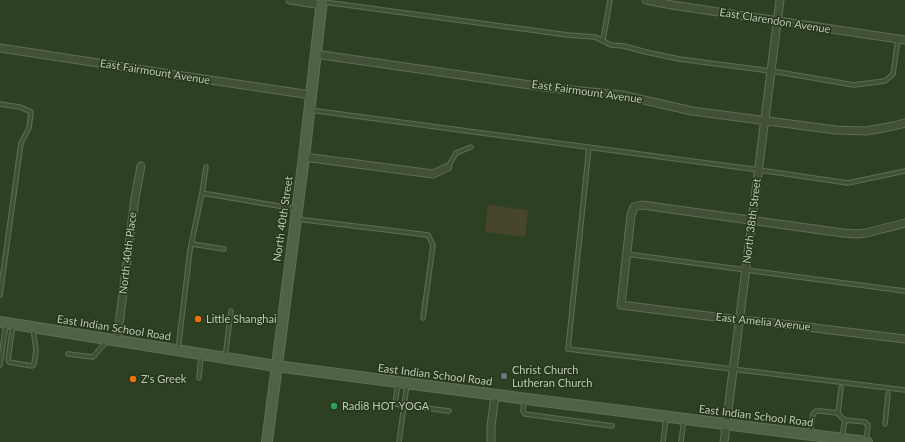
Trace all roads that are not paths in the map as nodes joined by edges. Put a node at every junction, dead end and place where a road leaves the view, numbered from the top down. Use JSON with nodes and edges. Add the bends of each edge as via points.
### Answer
{"nodes":[{"id":1,"x":290,"y":0,"type":"edge"},
{"id":2,"x":610,"y":0,"type":"edge"},
{"id":3,"x":646,"y":0,"type":"edge"},
{"id":4,"x":780,"y":0,"type":"edge"},
{"id":5,"x":322,"y":2,"type":"edge"},
{"id":6,"x":777,"y":21,"type":"junction"},
{"id":7,"x":603,"y":40,"type":"junction"},
{"id":8,"x":901,"y":40,"type":"edge"},
{"id":9,"x":0,"y":48,"type":"edge"},
{"id":10,"x":315,"y":54,"type":"junction"},
{"id":11,"x":771,"y":71,"type":"junction"},
{"id":12,"x":311,"y":95,"type":"junction"},
{"id":13,"x":0,"y":104,"type":"edge"},
{"id":14,"x":309,"y":110,"type":"junction"},
{"id":15,"x":765,"y":121,"type":"junction"},
{"id":16,"x":905,"y":123,"type":"edge"},
{"id":17,"x":471,"y":147,"type":"dead end"},
{"id":18,"x":589,"y":147,"type":"junction"},
{"id":19,"x":304,"y":157,"type":"junction"},
{"id":20,"x":141,"y":166,"type":"dead end"},
{"id":21,"x":206,"y":167,"type":"dead end"},
{"id":22,"x":448,"y":167,"type":"joint"},
{"id":23,"x":758,"y":170,"type":"junction"},
{"id":24,"x":905,"y":171,"type":"edge"},
{"id":25,"x":202,"y":193,"type":"junction"},
{"id":26,"x":296,"y":214,"type":"junction"},
{"id":27,"x":752,"y":220,"type":"junction"},
{"id":28,"x":905,"y":223,"type":"edge"},
{"id":29,"x":192,"y":244,"type":"junction"},
{"id":30,"x":224,"y":249,"type":"dead end"},
{"id":31,"x":626,"y":254,"type":"junction"},
{"id":32,"x":746,"y":270,"type":"junction"},
{"id":33,"x":905,"y":291,"type":"edge"},
{"id":34,"x":0,"y":295,"type":"edge"},
{"id":35,"x":231,"y":311,"type":"dead end"},
{"id":36,"x":423,"y":318,"type":"dead end"},
{"id":37,"x":739,"y":320,"type":"junction"},
{"id":38,"x":6,"y":323,"type":"edge"},
{"id":39,"x":33,"y":327,"type":"junction"},
{"id":40,"x":905,"y":339,"type":"edge"},
{"id":41,"x":113,"y":340,"type":"junction"},
{"id":42,"x":178,"y":350,"type":"junction"},
{"id":43,"x":68,"y":354,"type":"dead end"},
{"id":44,"x":202,"y":354,"type":"junction"},
{"id":45,"x":225,"y":358,"type":"junction"},
{"id":46,"x":0,"y":365,"type":"edge"},
{"id":47,"x":276,"y":366,"type":"junction"},
{"id":48,"x":733,"y":369,"type":"junction"},
{"id":49,"x":199,"y":378,"type":"dead end"},
{"id":50,"x":403,"y":383,"type":"junction"},
{"id":51,"x":841,"y":388,"type":"dead end"},
{"id":52,"x":905,"y":390,"type":"edge"},
{"id":53,"x":888,"y":394,"type":"dead end"},
{"id":54,"x":495,"y":395,"type":"junction"},
{"id":55,"x":524,"y":399,"type":"junction"},
{"id":56,"x":404,"y":405,"type":"junction"},
{"id":57,"x":449,"y":411,"type":"dead end"},
{"id":58,"x":838,"y":413,"type":"junction"},
{"id":59,"x":667,"y":417,"type":"junction"},
{"id":60,"x":684,"y":419,"type":"junction"},
{"id":61,"x":844,"y":420,"type":"junction"},
{"id":62,"x":726,"y":424,"type":"junction"},
{"id":63,"x":885,"y":424,"type":"dead end"},
{"id":64,"x":612,"y":426,"type":"dead end"},
{"id":65,"x":810,"y":435,"type":"junction"},
{"id":66,"x":842,"y":439,"type":"junction"},
{"id":67,"x":267,"y":442,"type":"edge"},
{"id":68,"x":399,"y":442,"type":"edge"},
{"id":69,"x":491,"y":442,"type":"edge"},
{"id":70,"x":663,"y":442,"type":"edge"},
{"id":71,"x":681,"y":442,"type":"edge"},
{"id":72,"x":724,"y":442,"type":"edge"},
{"id":73,"x":866,"y":442,"type":"edge"}],
"edges":[{"from":1,"to":5,"type":"street"},
{"from":2,"to":7,"type":"lane"},
{"from":3,"to":6,"type":"street","name":"East Clarendon Avenue"},
{"from":4,"to":6,"type":"street","name":"North 38th Street"},
{"from":5,"to":7,"type":"lane"},
{"from":5,"to":10,"type":"main road","name":"North 40th Street"},
{"from":6,"to":8,"type":"street","name":"East Clarendon Avenue"},
{"from":6,"to":11,"type":"street","name":"North 38th Street"},
{"from":7,"to":11,"type":"lane","via":[[611,45],[679,59]]},
{"from":8,"to":11,"type":"lane","via":[[893,74],[885,81],[854,85]]},
{"from":9,"to":12,"type":"street","name":"East Fairmount Avenue"},
{"from":10,"to":12,"type":"main road","name":"North 40th Street"},
{"from":10,"to":15,"type":"street","name":"East Fairmount Avenue","via":[[551,88],[622,95],[692,111]]},
{"from":11,"to":15,"type":"street","name":"North 38th Street"},
{"from":12,"to":14,"type":"main road","name":"North 40th Street"},
{"from":13,"to":34,"type":"lane","via":[[20,107],[31,112],[29,128],[21,143]]},
{"from":14,"to":18,"type":"lane"},
{"from":14,"to":19,"type":"main road","name":"North 40th Street"},
{"from":15,"to":16,"type":"street","name":"East Fairmount Avenue","via":[[866,131]]},
{"from":15,"to":23,"type":"street","name":"North 38th Street"},
{"from":17,"to":22,"type":"lane","via":[[456,153]]},
{"from":18,"to":23,"type":"lane"},
{"from":18,"to":48,"type":"lane","via":[[568,349]]},
{"from":19,"to":22,"type":"street","via":[[433,174]]},
{"from":19,"to":26,"type":"main road","name":"North 40th Street"},
{"from":20,"to":41,"type":"street","name":"North 40th Place"},
{"from":21,"to":25,"type":"lane"},
{"from":23,"to":24,"type":"lane","via":[[848,183]]},
{"from":23,"to":27,"type":"street","name":"North 38th Street"},
{"from":25,"to":26,"type":"lane"},
{"from":25,"to":29,"type":"lane"},
{"from":26,"to":36,"type":"lane","via":[[428,235],[433,245]]},
{"from":26,"to":47,"type":"main road","name":"North 40th Street"},
{"from":27,"to":28,"type":"street","via":[[856,234]]},
{"from":27,"to":31,"type":"street","via":[[642,205],[634,207]]},
{"from":27,"to":32,"type":"street","name":"North 38th Street"},
{"from":29,"to":30,"type":"lane"},
{"from":29,"to":42,"type":"lane"},
{"from":31,"to":32,"type":"lane"},
{"from":31,"to":37,"type":"street","name":"East Amelia Avenue","via":[[620,305]]},
{"from":32,"to":33,"type":"lane"},
{"from":32,"to":37,"type":"street","name":"North 38th Street"},
{"from":35,"to":45,"type":"lane"},
{"from":37,"to":40,"type":"street","name":"East Amelia Avenue"},
{"from":37,"to":48,"type":"street","name":"North 38th Street"},
{"from":38,"to":39,"type":"main road","name":"East Indian School Road"},
{"from":38,"to":39,"type":"lane","via":[[9,362],[32,366],[36,350]]},
{"from":38,"to":46,"type":"lane"},
{"from":39,"to":41,"type":"main road","name":"East Indian School Road"},
{"from":41,"to":42,"type":"main road","name":"East Indian School Road"},
{"from":41,"to":43,"type":"lane","via":[[93,357]]},
{"from":42,"to":44,"type":"main road","name":"East Indian School Road"},
{"from":44,"to":45,"type":"main road","name":"East Indian School Road"},
{"from":44,"to":49,"type":"lane"},
{"from":45,"to":47,"type":"main road","name":"East Indian School Road"},
{"from":47,"to":50,"type":"main road","name":"East Indian School Road"},
{"from":47,"to":67,"type":"main road","name":"North 40th Street"},
{"from":48,"to":52,"type":"lane"},
{"from":48,"to":62,"type":"street","name":"North 38th Street"},
{"from":50,"to":54,"type":"main road","name":"East Indian School Road"},
{"from":50,"to":56,"type":"lane"},
{"from":50,"to":56,"type":"lane","via":[[395,404]]},
{"from":51,"to":58,"type":"lane"},
{"from":53,"to":63,"type":"lane"},
{"from":54,"to":55,"type":"main road","name":"East Indian School Road"},
{"from":54,"to":69,"type":"street"},
{"from":55,"to":59,"type":"main road","name":"East Indian School Road"},
{"from":55,"to":64,"type":"lane","via":[[525,414]]},
{"from":56,"to":57,"type":"lane"},
{"from":56,"to":68,"type":"lane"},
{"from":58,"to":61,"type":"lane"},
{"from":58,"to":65,"type":"lane","via":[[816,411],[813,414]]},
{"from":59,"to":60,"type":"main road","name":"East Indian School Road"},
{"from":59,"to":70,"type":"lane"},
{"from":60,"to":62,"type":"main road","name":"East Indian School Road"},
{"from":60,"to":71,"type":"lane"},
{"from":61,"to":66,"type":"lane"},
{"from":61,"to":73,"type":"lane","via":[[864,422],[868,425]]},
{"from":62,"to":65,"type":"main road","name":"East Indian School Road"},
{"from":62,"to":72,"type":"street","name":"North 38th Street"},
{"from":65,"to":66,"type":"main road","name":"East Indian School Road"},
{"from":66,"to":73,"type":"main road","name":"East Indian School Road"}]}
